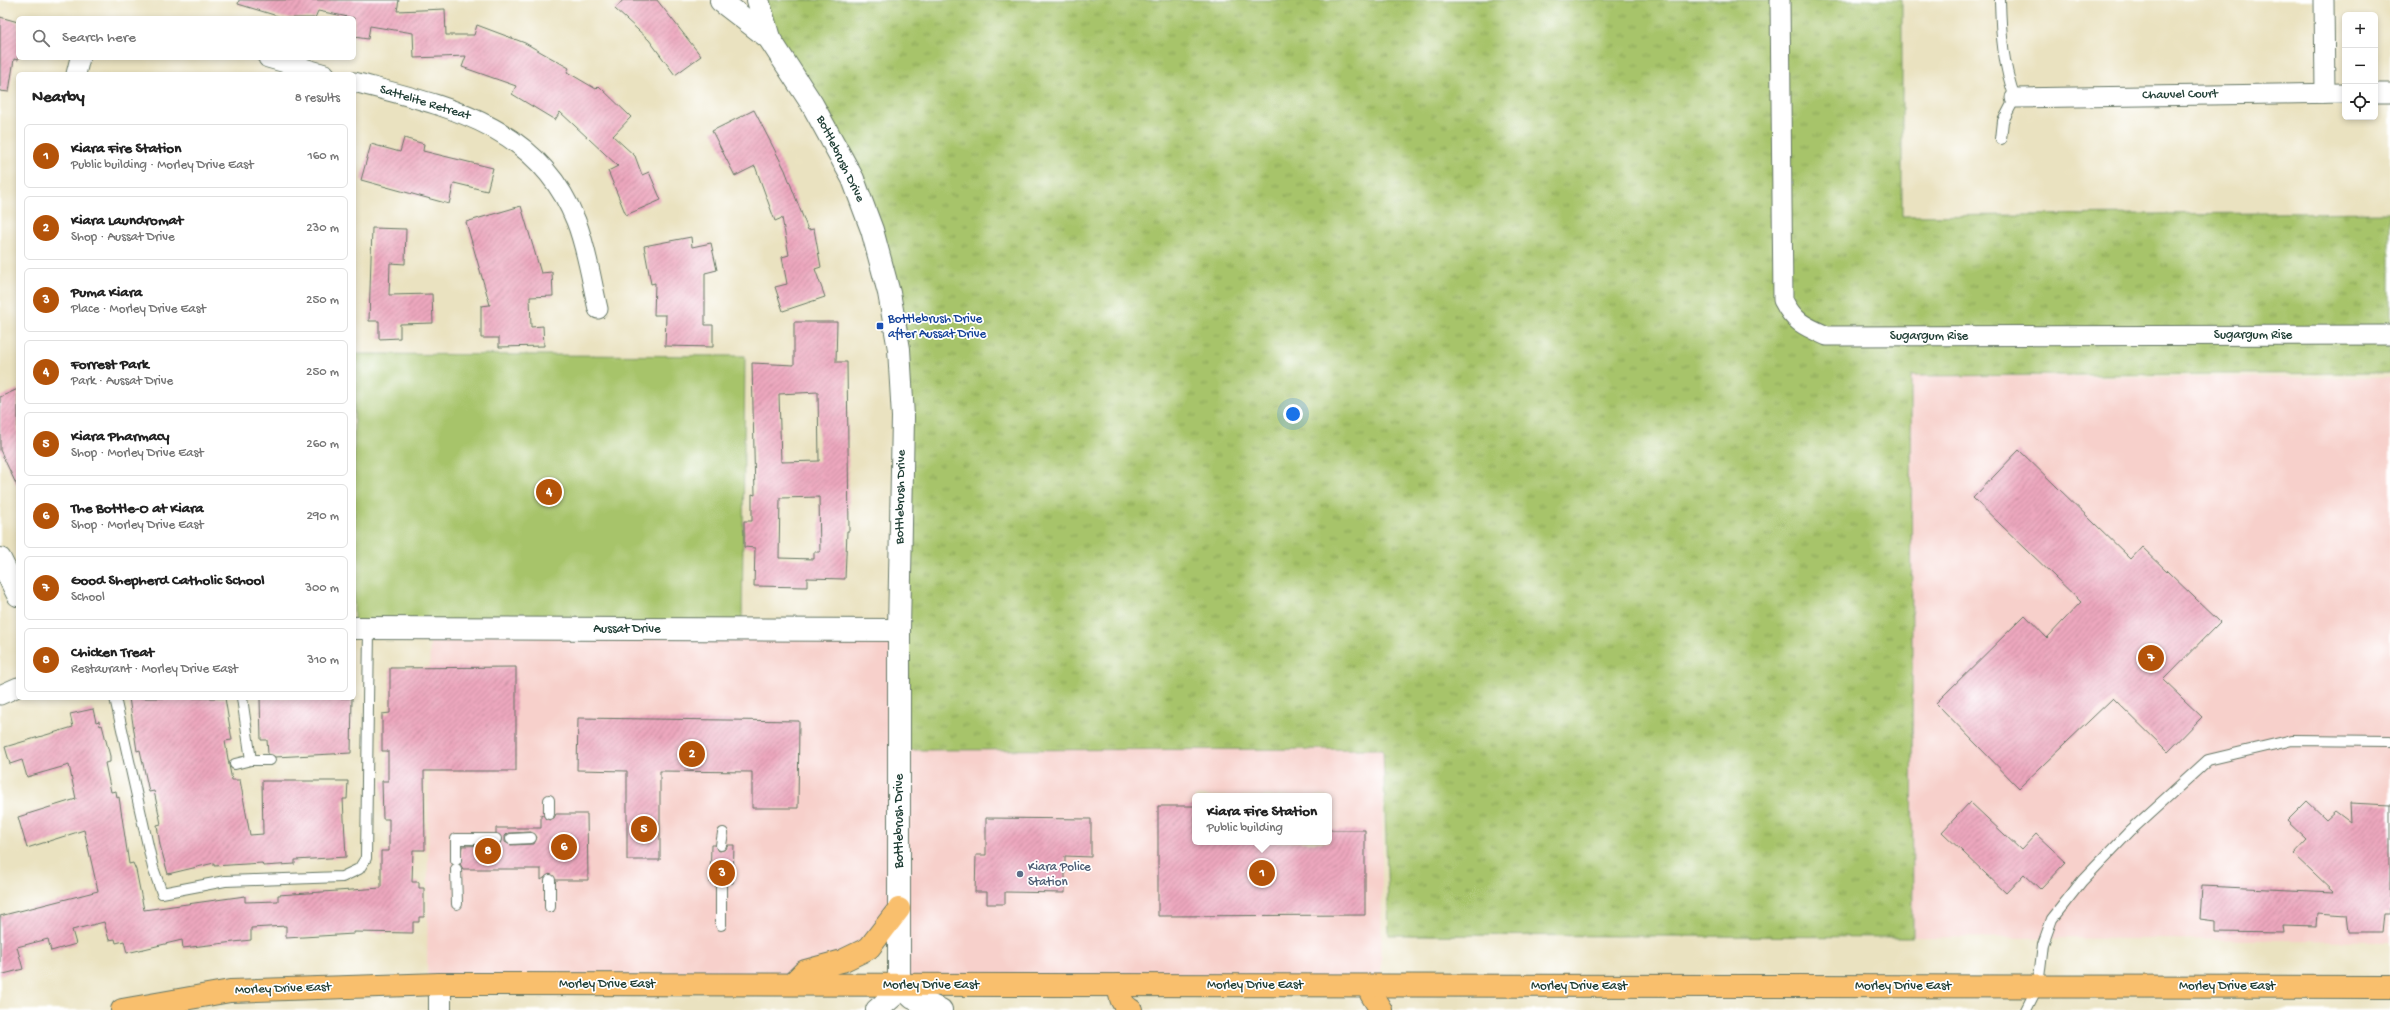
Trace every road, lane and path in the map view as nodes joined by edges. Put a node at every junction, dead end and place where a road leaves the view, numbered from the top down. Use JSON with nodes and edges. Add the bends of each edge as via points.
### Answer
{"nodes":[{"id":1,"x":725,"y":0,"type":"edge"},
{"id":2,"x":758,"y":0,"type":"edge"},
{"id":3,"x":1780,"y":0,"type":"edge"},
{"id":4,"x":2000,"y":0,"type":"edge"},
{"id":5,"x":2324,"y":0,"type":"edge"},
{"id":6,"x":769,"y":38,"type":"junction"},
{"id":7,"x":80,"y":60,"type":"edge"},
{"id":8,"x":275,"y":60,"type":"edge"},
{"id":9,"x":76,"y":72,"type":"edge"},
{"id":10,"x":318,"y":72,"type":"edge"},
{"id":11,"x":356,"y":83,"type":"edge"},
{"id":12,"x":2325,"y":93,"type":"junction"},
{"id":13,"x":2342,"y":93,"type":"edge"},
{"id":14,"x":2378,"y":93,"type":"edge"},
{"id":15,"x":2390,"y":93,"type":"edge"},
{"id":16,"x":2015,"y":98,"type":"junction"},
{"id":17,"x":2002,"y":139,"type":"dead end"},
{"id":18,"x":598,"y":309,"type":"dead end"},
{"id":19,"x":2390,"y":335,"type":"edge"},
{"id":20,"x":0,"y":559,"type":"edge"},
{"id":21,"x":16,"y":591,"type":"edge"},
{"id":22,"x":361,"y":628,"type":"edge"},
{"id":23,"x":899,"y":630,"type":"junction"},
{"id":24,"x":16,"y":688,"type":"edge"},
{"id":25,"x":0,"y":695,"type":"edge"},
{"id":26,"x":115,"y":700,"type":"edge"},
{"id":27,"x":242,"y":700,"type":"edge"},
{"id":28,"x":2390,"y":740,"type":"edge"},
{"id":29,"x":251,"y":760,"type":"junction"},
{"id":30,"x":270,"y":760,"type":"dead end"},
{"id":31,"x":235,"y":764,"type":"dead end"},
{"id":32,"x":549,"y":800,"type":"dead end"},
{"id":33,"x":549,"y":814,"type":"dead end"},
{"id":34,"x":723,"y":833,"type":"dead end"},
{"id":35,"x":496,"y":838,"type":"dead end"},
{"id":36,"x":511,"y":838,"type":"dead end"},
{"id":37,"x":531,"y":838,"type":"dead end"},
{"id":38,"x":721,"y":845,"type":"dead end"},
{"id":39,"x":550,"y":880,"type":"dead end"},
{"id":40,"x":721,"y":882,"type":"dead end"},
{"id":41,"x":457,"y":904,"type":"dead end"},
{"id":42,"x":550,"y":907,"type":"dead end"},
{"id":43,"x":899,"y":909,"type":"junction"},
{"id":44,"x":721,"y":925,"type":"dead end"},
{"id":45,"x":793,"y":983,"type":"junction"},
{"id":46,"x":440,"y":984,"type":"junction"},
{"id":47,"x":899,"y":985,"type":"junction"},
{"id":48,"x":1118,"y":985,"type":"junction"},
{"id":49,"x":1371,"y":986,"type":"junction"},
{"id":50,"x":2038,"y":986,"type":"junction"},
{"id":51,"x":2390,"y":986,"type":"edge"},
{"id":52,"x":122,"y":1010,"type":"edge"},
{"id":53,"x":440,"y":1010,"type":"edge"},
{"id":54,"x":877,"y":1010,"type":"edge"},
{"id":55,"x":941,"y":1010,"type":"edge"},
{"id":56,"x":1131,"y":1010,"type":"edge"},
{"id":57,"x":1381,"y":1010,"type":"edge"},
{"id":58,"x":2026,"y":1010,"type":"edge"}],
"edges":[{"from":1,"to":6,"type":"street","name":"Bottlebrush Drive"},
{"from":2,"to":6,"type":"street","name":"Bottlebrush Drive"},
{"from":3,"to":19,"type":"street","name":"Sugargum Rise","via":[[1783,300],[1791,315],[1805,326],[1826,336]]},
{"from":4,"to":16,"type":"lane","via":[[2002,46],[2006,71]]},
{"from":5,"to":12,"type":"street"},
{"from":6,"to":23,"type":"street","name":"Bottlebrush Drive","via":[[812,104],[853,179],[872,230],[889,293],[899,349],[903,417]]},
{"from":7,"to":9,"type":"street"},
{"from":8,"to":10,"type":"street"},
{"from":11,"to":18,"type":"street","name":"Sattelite Retreat","via":[[463,113],[484,122],[532,156],[561,191],[575,219],[583,242]]},
{"from":12,"to":13,"type":"street","name":"Chauvel Court"},
{"from":12,"to":16,"type":"street","name":"Chauvel Court"},
{"from":14,"to":15,"type":"street"},
{"from":16,"to":17,"type":"lane","via":[[2003,121]]},
{"from":20,"to":21,"type":"street"},
{"from":22,"to":23,"type":"street","name":"Aussat Drive"},
{"from":22,"to":26,"type":"lane","via":[[366,858],[359,869],[342,877],[225,881],[162,893],[152,868]]},
{"from":23,"to":43,"type":"street","name":"Bottlebrush Drive"},
{"from":24,"to":25,"type":"street"},
{"from":27,"to":29,"type":"lane"},
{"from":28,"to":50,"type":"lane","via":[[2292,740],[2208,760],[2125,836],[2082,881],[2052,919],[2043,944]]},
{"from":29,"to":30,"type":"lane"},
{"from":29,"to":31,"type":"lane"},
{"from":32,"to":33,"type":"lane"},
{"from":34,"to":38,"type":"lane"},
{"from":35,"to":41,"type":"lane","via":[[456,838]]},
{"from":36,"to":37,"type":"lane"},
{"from":39,"to":42,"type":"lane"},
{"from":40,"to":44,"type":"lane"},
{"from":43,"to":45,"type":"main road","via":[[869,948],[842,961],[805,971]]},
{"from":43,"to":47,"type":"street","name":"Bottlebrush Drive"},
{"from":45,"to":46,"type":"main road","name":"Morley Drive East"},
{"from":45,"to":47,"type":"main road","name":"Morley Drive East"},
{"from":46,"to":52,"type":"main road","name":"Morley Drive East","via":[[230,991]]},
{"from":46,"to":53,"type":"street"},
{"from":47,"to":48,"type":"main road","name":"Morley Drive East"},
{"from":47,"to":54,"type":"street","via":[[893,996]]},
{"from":47,"to":55,"type":"street","via":[[913,998]]},
{"from":48,"to":49,"type":"main road","name":"Morley Drive East"},
{"from":48,"to":56,"type":"main road","via":[[1120,997]]},
{"from":49,"to":50,"type":"main road","name":"Morley Drive East"},
{"from":49,"to":57,"type":"main road","via":[[1371,994]]},
{"from":50,"to":51,"type":"main road","name":"Morley Drive East"},
{"from":50,"to":58,"type":"lane"}]}
